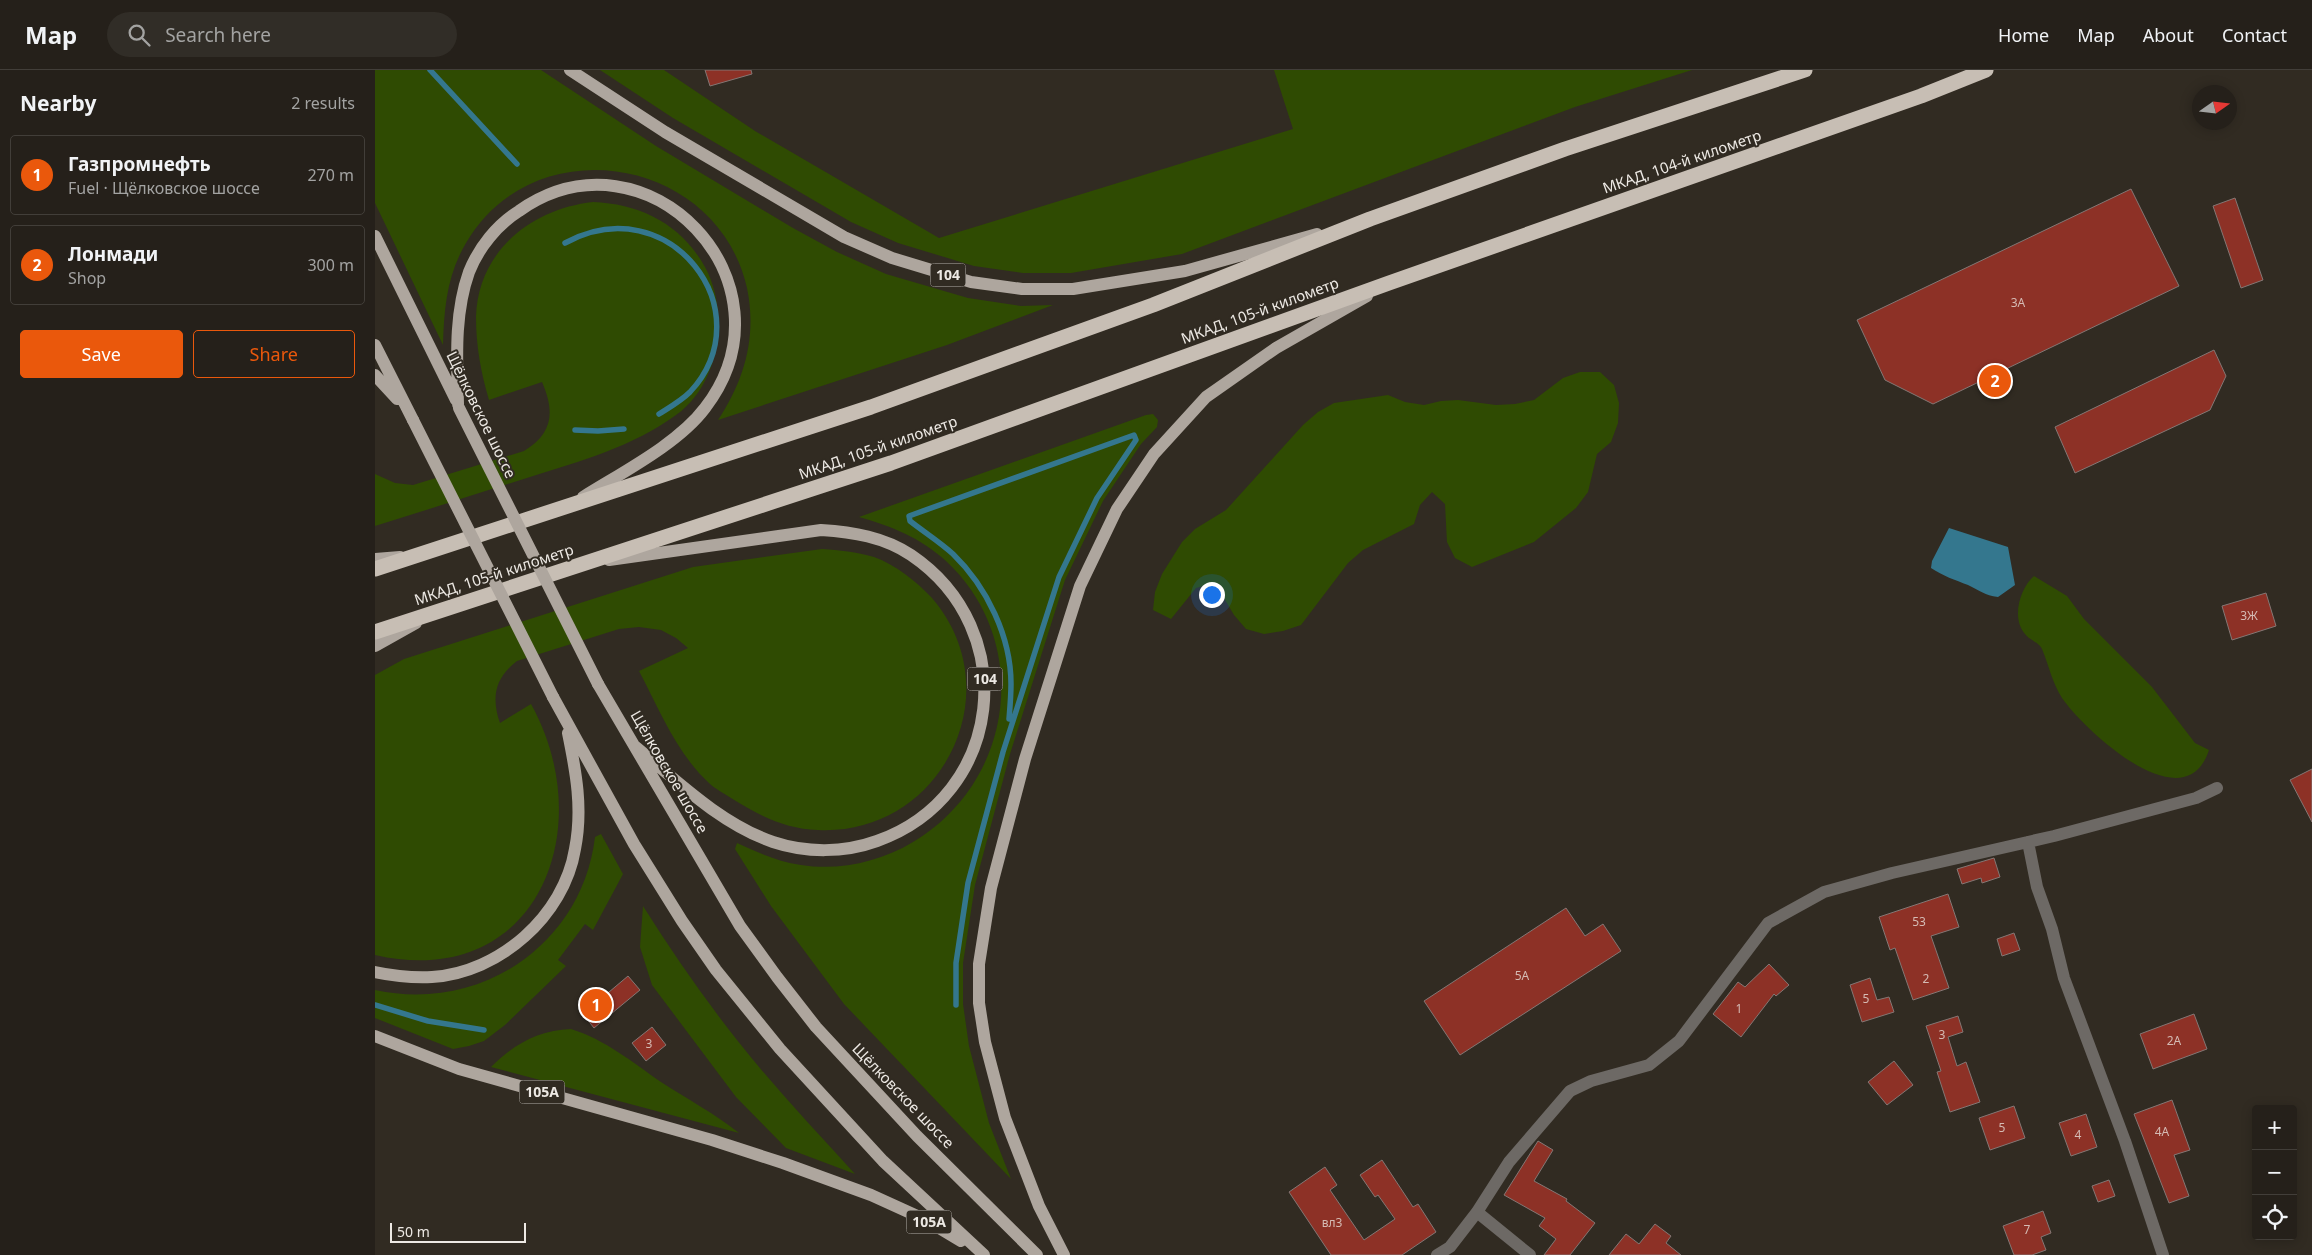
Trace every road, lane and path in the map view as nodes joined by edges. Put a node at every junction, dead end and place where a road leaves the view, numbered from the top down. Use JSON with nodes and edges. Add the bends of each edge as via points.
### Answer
{"nodes":[{"id":1,"x":570,"y":70,"type":"edge"},
{"id":2,"x":1805,"y":70,"type":"edge"},
{"id":3,"x":1986,"y":70,"type":"edge"},
{"id":4,"x":1370,"y":219,"type":"junction"},
{"id":5,"x":375,"y":236,"type":"edge"},
{"id":6,"x":1389,"y":283,"type":"junction"},
{"id":7,"x":375,"y":345,"type":"edge"},
{"id":8,"x":375,"y":375,"type":"edge"},
{"id":9,"x":459,"y":406,"type":"junction"},
{"id":10,"x":411,"y":416,"type":"junction"},
{"id":11,"x":568,"y":506,"type":"junction"},
{"id":12,"x":415,"y":556,"type":"junction"},
{"id":13,"x":375,"y":558,"type":"edge"},
{"id":14,"x":587,"y":564,"type":"junction"},
{"id":15,"x":375,"y":569,"type":"edge"},
{"id":16,"x":433,"y":614,"type":"junction"},
{"id":17,"x":375,"y":632,"type":"edge"},
{"id":18,"x":375,"y":646,"type":"edge"},
{"id":19,"x":565,"y":718,"type":"junction"},
{"id":20,"x":636,"y":748,"type":"junction"},
{"id":21,"x":2217,"y":788,"type":"dead end"},
{"id":22,"x":2028,"y":842,"type":"junction"},
{"id":23,"x":375,"y":972,"type":"edge"},
{"id":24,"x":375,"y":1036,"type":"edge"},
{"id":25,"x":1477,"y":1212,"type":"junction"},
{"id":26,"x":1032,"y":1250,"type":"edge"},
{"id":27,"x":984,"y":1255,"type":"edge"},
{"id":28,"x":1064,"y":1255,"type":"edge"},
{"id":29,"x":1437,"y":1255,"type":"edge"},
{"id":30,"x":1530,"y":1255,"type":"edge"},
{"id":31,"x":2163,"y":1255,"type":"edge"}],
"edges":[{"from":1,"to":4,"type":"main road","number":"104","via":[[665,132],[835,232],[892,258],[971,282],[1022,289],[1073,289],[1185,270]]},
{"from":2,"to":4,"type":"highway","via":[[1565,149]]},
{"from":3,"to":6,"type":"highway","name":"МКАД, 104-й километр","via":[[1843,124]]},
{"from":4,"to":11,"type":"highway","via":[[1153,305],[871,407]]},
{"from":5,"to":9,"type":"main road","name":"Щёлковское шоссе"},
{"from":6,"to":14,"type":"highway","name":"МКАД, 105-й километр","via":[[891,463]]},
{"from":6,"to":28,"type":"main road","via":[[1276,348],[1206,397],[1154,454],[1122,501],[1080,586],[1025,759],[991,888],[979,964],[983,1032],[1005,1118],[1039,1206]]},
{"from":7,"to":10,"type":"main road"},
{"from":8,"to":10,"type":"main road"},
{"from":9,"to":11,"type":"main road","via":[[457,357],[463,292],[480,250],[510,217],[548,194],[592,185],[615,186],[643,194],[677,210],[694,225],[720,261],[732,296],[735,326],[727,370],[717,391],[690,426]]},
{"from":9,"to":20,"type":"main road","name":"Щёлковское шоссе","bridge":true,"via":[[598,684]]},
{"from":10,"to":19,"type":"main road","bridge":true},
{"from":11,"to":12,"type":"highway"},
{"from":12,"to":13,"type":"main road"},
{"from":12,"to":15,"type":"highway"},
{"from":14,"to":16,"type":"highway","name":"МКАД, 105-й километр"},
{"from":14,"to":20,"type":"main road","number":"104","via":[[821,530],[852,532],[882,540],[910,554],[935,573],[955,596],[971,623],[981,653],[984,715],[976,745],[962,773],[944,798],[921,819],[894,835],[865,846],[803,849],[773,842],[698,799]]},
{"from":16,"to":17,"type":"highway","name":"МКАД, 105-й километр"},
{"from":16,"to":18,"type":"main road"},
{"from":19,"to":23,"type":"main road","via":[[577,776],[579,817],[573,859],[565,883],[547,912],[525,937],[497,957],[466,970],[433,977],[399,977]]},
{"from":19,"to":27,"type":"main road","via":[[634,844],[716,970],[780,1049],[883,1161]]},
{"from":20,"to":26,"type":"main road","name":"Щёлковское шоссе","via":[[740,926],[816,1028],[917,1136]]},
{"from":21,"to":22,"type":"street","via":[[2196,798]]},
{"from":22,"to":25,"type":"street","via":[[1824,892],[1768,923],[1679,1041],[1649,1065],[1571,1091],[1509,1162]]},
{"from":22,"to":31,"type":"street","via":[[2037,887],[2064,978],[2125,1141]]},
{"from":24,"to":27,"type":"main road","number":"105A","via":[[459,1069],[712,1140],[862,1191],[926,1220]]},
{"from":25,"to":29,"type":"street","via":[[1450,1247]]},
{"from":25,"to":30,"type":"street"}]}
